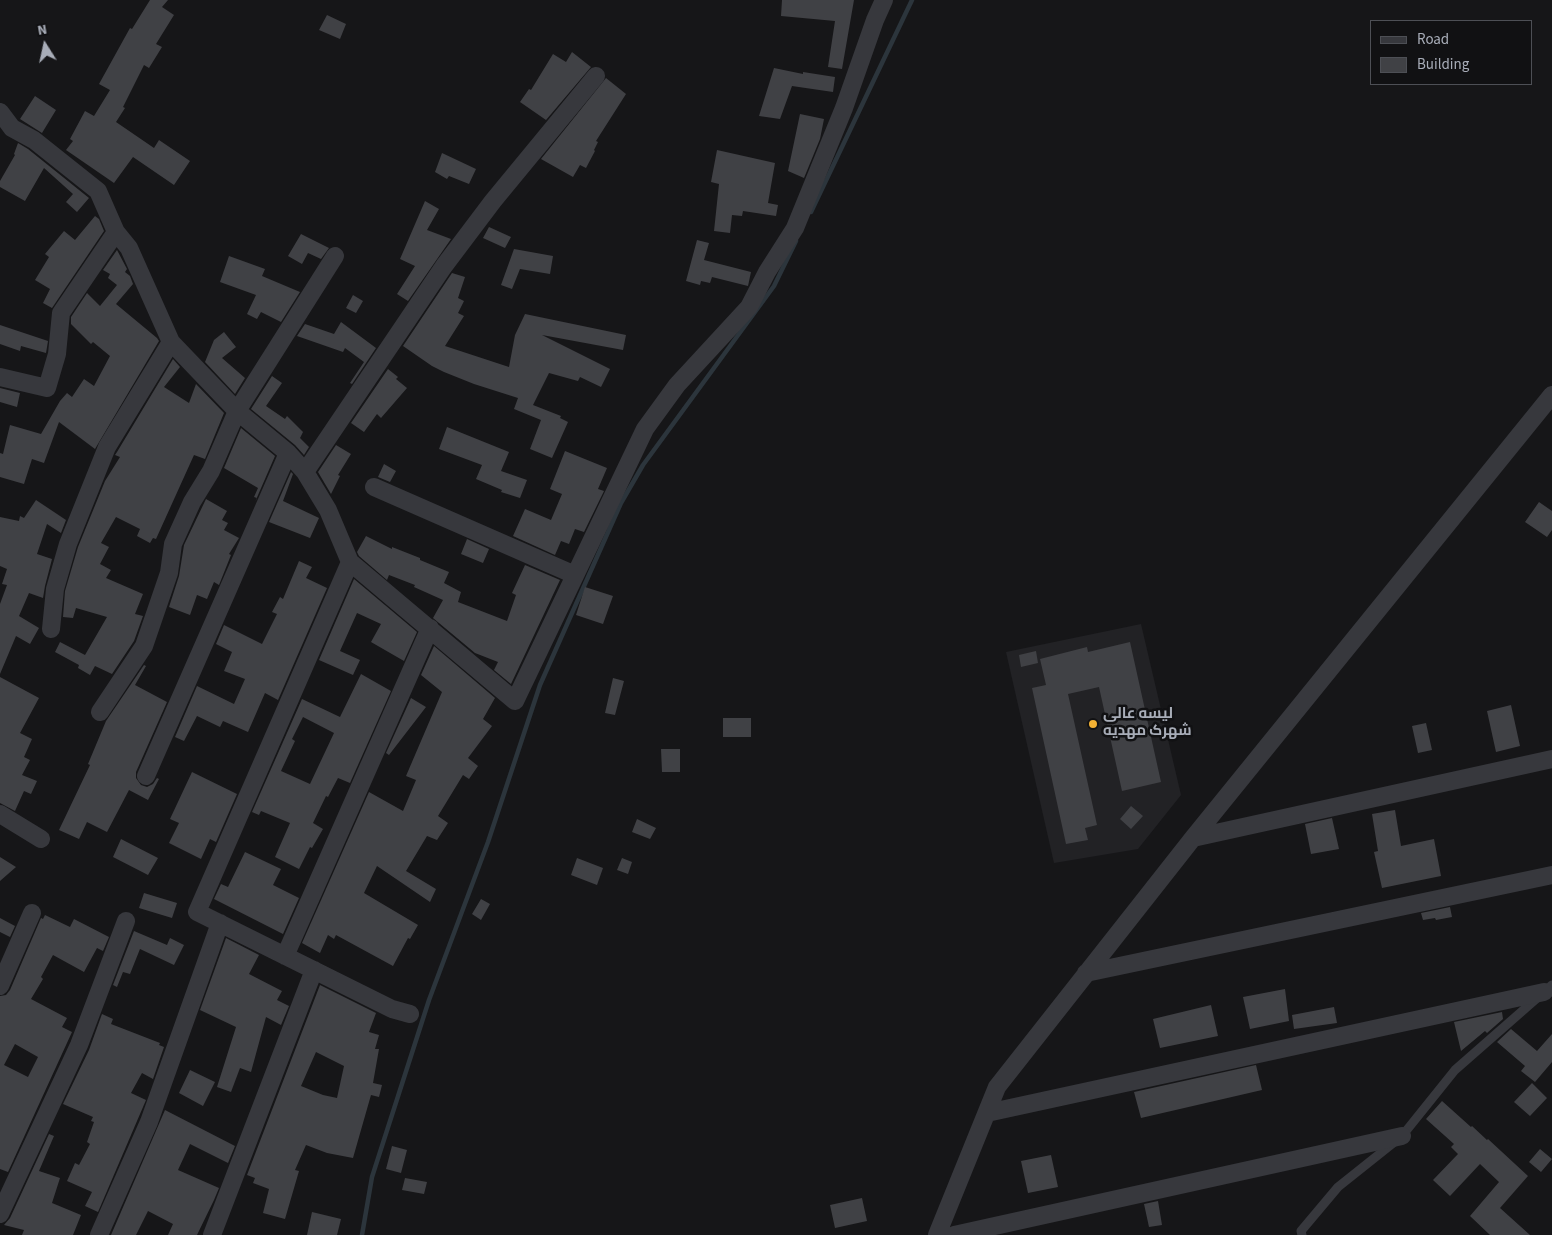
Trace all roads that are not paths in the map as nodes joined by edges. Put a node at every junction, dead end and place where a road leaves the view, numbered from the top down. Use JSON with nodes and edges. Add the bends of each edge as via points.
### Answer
{"nodes":[{"id":1,"x":884,"y":0,"type":"edge"},
{"id":2,"x":596,"y":76,"type":"dead end"},
{"id":3,"x":0,"y":112,"type":"edge"},
{"id":4,"x":116,"y":232,"type":"junction"},
{"id":5,"x":335,"y":256,"type":"dead end"},
{"id":6,"x":171,"y":342,"type":"junction"},
{"id":7,"x":0,"y":377,"type":"edge"},
{"id":8,"x":1552,"y":395,"type":"edge"},
{"id":9,"x":237,"y":412,"type":"junction"},
{"id":10,"x":288,"y":453,"type":"junction"},
{"id":11,"x":305,"y":472,"type":"junction"},
{"id":12,"x":374,"y":487,"type":"dead end"},
{"id":13,"x":350,"y":562,"type":"junction"},
{"id":14,"x":575,"y":575,"type":"junction"},
{"id":15,"x":430,"y":628,"type":"junction"},
{"id":16,"x":51,"y":629,"type":"dead end"},
{"id":17,"x":100,"y":712,"type":"dead end"},
{"id":18,"x":1552,"y":759,"type":"edge"},
{"id":19,"x":146,"y":776,"type":"dead end"},
{"id":20,"x":0,"y":814,"type":"edge"},
{"id":21,"x":1193,"y":838,"type":"junction"},
{"id":22,"x":41,"y":839,"type":"dead end"},
{"id":23,"x":1552,"y":875,"type":"edge"},
{"id":24,"x":32,"y":913,"type":"dead end"},
{"id":25,"x":126,"y":921,"type":"dead end"},
{"id":26,"x":220,"y":923,"type":"junction"},
{"id":27,"x":285,"y":956,"type":"junction"},
{"id":28,"x":314,"y":970,"type":"junction"},
{"id":29,"x":1086,"y":973,"type":"junction"},
{"id":30,"x":0,"y":986,"type":"edge"},
{"id":31,"x":1548,"y":988,"type":"edge"},
{"id":32,"x":410,"y":1014,"type":"dead end"},
{"id":33,"x":987,"y":1112,"type":"junction"},
{"id":34,"x":1402,"y":1136,"type":"junction"},
{"id":35,"x":0,"y":1214,"type":"edge"},
{"id":36,"x":99,"y":1235,"type":"edge"},
{"id":37,"x":212,"y":1235,"type":"edge"},
{"id":38,"x":937,"y":1235,"type":"edge"},
{"id":39,"x":954,"y":1235,"type":"edge"},
{"id":40,"x":1302,"y":1235,"type":"edge"}],
"edges":[{"from":1,"to":14,"type":"street","via":[[796,228],[749,307],[677,385],[645,429]]},
{"from":2,"to":11,"type":"street","via":[[444,266]]},
{"from":3,"to":4,"type":"street","via":[[12,128],[34,140],[98,191]]},
{"from":4,"to":6,"type":"street","via":[[129,248]]},
{"from":4,"to":7,"type":"street","via":[[62,313],[57,354],[47,388]]},
{"from":5,"to":9,"type":"street"},
{"from":6,"to":9,"type":"street"},
{"from":6,"to":16,"type":"street","via":[[107,447],[68,544],[55,588]]},
{"from":8,"to":21,"type":"street"},
{"from":9,"to":10,"type":"street"},
{"from":9,"to":17,"type":"street","via":[[173,544],[169,573],[144,646]]},
{"from":10,"to":11,"type":"street"},
{"from":10,"to":19,"type":"street"},
{"from":11,"to":13,"type":"street","via":[[328,510]]},
{"from":12,"to":14,"type":"street"},
{"from":13,"to":15,"type":"street"},
{"from":13,"to":26,"type":"street","via":[[197,912]]},
{"from":14,"to":15,"type":"street","via":[[515,701]]},
{"from":15,"to":27,"type":"street"},
{"from":18,"to":21,"type":"street"},
{"from":20,"to":22,"type":"street"},
{"from":21,"to":29,"type":"street"},
{"from":23,"to":29,"type":"street"},
{"from":24,"to":30,"type":"street"},
{"from":25,"to":35,"type":"street","via":[[78,1045]]},
{"from":26,"to":27,"type":"street"},
{"from":26,"to":36,"type":"street","via":[[150,1122]]},
{"from":27,"to":28,"type":"street"},
{"from":28,"to":32,"type":"street","via":[[392,1009]]},
{"from":28,"to":37,"type":"street"},
{"from":29,"to":33,"type":"street","via":[[997,1086]]},
{"from":31,"to":33,"type":"street"},
{"from":31,"to":34,"type":"lane","via":[[1456,1070]]},
{"from":33,"to":38,"type":"street"},
{"from":34,"to":39,"type":"street"},
{"from":34,"to":40,"type":"lane","via":[[1338,1187],[1301,1231]]}]}
